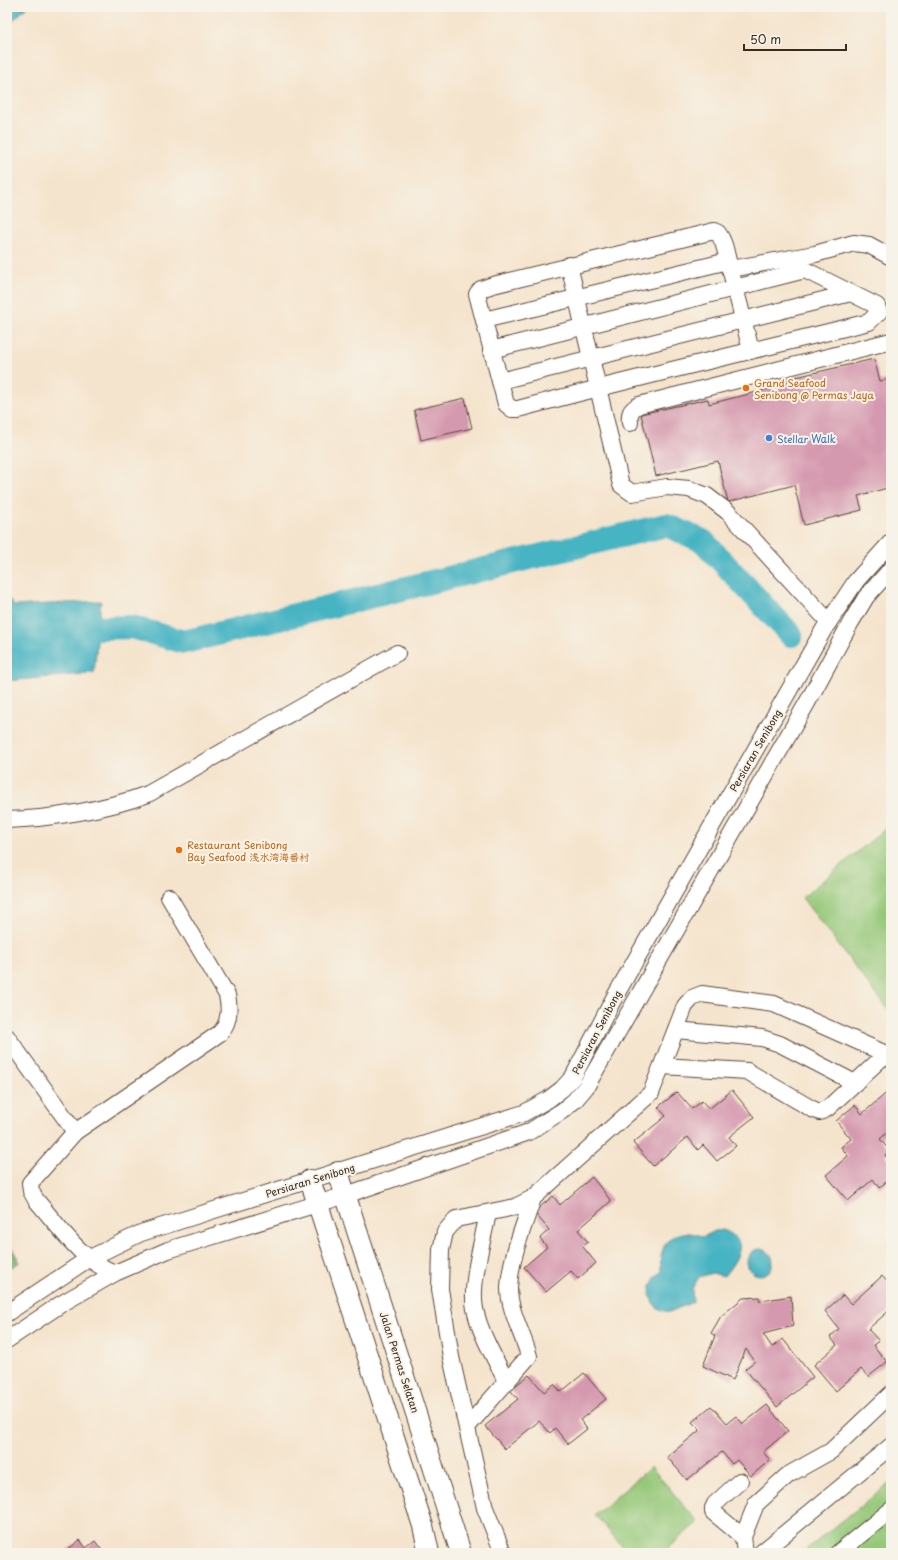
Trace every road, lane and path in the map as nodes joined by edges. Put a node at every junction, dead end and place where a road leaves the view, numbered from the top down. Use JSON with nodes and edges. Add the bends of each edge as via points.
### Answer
{"nodes":[{"id":1,"x":891,"y":257,"type":"edge"},
{"id":2,"x":569,"y":265,"type":"junction"},
{"id":3,"x":729,"y":265,"type":"junction"},
{"id":4,"x":735,"y":288,"type":"junction"},
{"id":5,"x":851,"y":293,"type":"junction"},
{"id":6,"x":576,"y":297,"type":"junction"},
{"id":7,"x":484,"y":320,"type":"junction"},
{"id":8,"x":743,"y":320,"type":"junction"},
{"id":9,"x":583,"y":327,"type":"junction"},
{"id":10,"x":891,"y":341,"type":"edge"},
{"id":11,"x":492,"y":350,"type":"junction"},
{"id":12,"x":751,"y":351,"type":"junction"},
{"id":13,"x":590,"y":358,"type":"junction"},
{"id":14,"x":500,"y":381,"type":"junction"},
{"id":15,"x":597,"y":388,"type":"junction"},
{"id":16,"x":630,"y":423,"type":"dead end"},
{"id":17,"x":891,"y":542,"type":"edge"},
{"id":18,"x":891,"y":569,"type":"edge"},
{"id":19,"x":827,"y":626,"type":"junction"},
{"id":20,"x":397,"y":653,"type":"dead end"},
{"id":21,"x":7,"y":820,"type":"edge"},
{"id":22,"x":169,"y":897,"type":"dead end"},
{"id":23,"x":676,"y":1030,"type":"junction"},
{"id":24,"x":7,"y":1037,"type":"edge"},
{"id":25,"x":889,"y":1056,"type":"edge"},
{"id":26,"x":662,"y":1066,"type":"junction"},
{"id":27,"x":855,"y":1083,"type":"junction"},
{"id":28,"x":75,"y":1132,"type":"junction"},
{"id":29,"x":338,"y":1172,"type":"junction"},
{"id":30,"x":310,"y":1180,"type":"junction"},
{"id":31,"x":346,"y":1195,"type":"junction"},
{"id":32,"x":533,"y":1198,"type":"junction"},
{"id":33,"x":317,"y":1203,"type":"junction"},
{"id":34,"x":488,"y":1213,"type":"junction"},
{"id":35,"x":88,"y":1259,"type":"junction"},
{"id":36,"x":115,"y":1273,"type":"junction"},
{"id":37,"x":7,"y":1313,"type":"edge"},
{"id":38,"x":7,"y":1340,"type":"edge"},
{"id":39,"x":507,"y":1383,"type":"junction"},
{"id":40,"x":891,"y":1394,"type":"edge"},
{"id":41,"x":467,"y":1427,"type":"junction"},
{"id":42,"x":891,"y":1446,"type":"edge"},
{"id":43,"x":740,"y":1481,"type":"dead end"},
{"id":44,"x":891,"y":1510,"type":"edge"},
{"id":45,"x":452,"y":1521,"type":"junction"},
{"id":46,"x":423,"y":1526,"type":"junction"},
{"id":47,"x":743,"y":1536,"type":"junction"},
{"id":48,"x":844,"y":1551,"type":"edge"},
{"id":49,"x":429,"y":1553,"type":"edge"},
{"id":50,"x":461,"y":1553,"type":"edge"},
{"id":51,"x":503,"y":1553,"type":"edge"},
{"id":52,"x":745,"y":1553,"type":"edge"},
{"id":53,"x":760,"y":1553,"type":"edge"}],
"edges":[{"from":1,"to":3,"type":"street","via":[[869,245],[854,243],[814,254]]},
{"from":2,"to":3,"type":"street","via":[[714,231],[722,239]]},
{"from":2,"to":6,"type":"street"},
{"from":2,"to":7,"type":"street","via":[[481,289],[477,294]]},
{"from":3,"to":4,"type":"street"},
{"from":3,"to":6,"type":"street"},
{"from":4,"to":5,"type":"street","via":[[805,270]]},
{"from":4,"to":8,"type":"street"},
{"from":4,"to":9,"type":"street"},
{"from":5,"to":8,"type":"street"},
{"from":5,"to":12,"type":"street","via":[[877,306],[879,312],[875,318],[869,322]]},
{"from":6,"to":7,"type":"street"},
{"from":6,"to":9,"type":"street"},
{"from":7,"to":11,"type":"street"},
{"from":8,"to":12,"type":"street"},
{"from":8,"to":13,"type":"street"},
{"from":9,"to":11,"type":"street"},
{"from":9,"to":13,"type":"street"},
{"from":10,"to":16,"type":"street","via":[[639,406],[630,412]]},
{"from":11,"to":14,"type":"street"},
{"from":12,"to":15,"type":"street"},
{"from":13,"to":14,"type":"street"},
{"from":13,"to":15,"type":"street"},
{"from":14,"to":15,"type":"street","via":[[506,404],[512,409]]},
{"from":15,"to":19,"type":"street","via":[[618,480],[624,489],[637,494],[678,487],[707,496],[718,503]]},
{"from":17,"to":19,"type":"street","name":"Persiaran Senibong","via":[[856,581]]},
{"from":18,"to":31,"type":"street","name":"Persiaran Senibong","via":[[866,597],[586,1087],[575,1100],[547,1123],[530,1132]]},
{"from":19,"to":29,"type":"street","name":"Persiaran Senibong","via":[[614,998],[573,1077],[549,1099],[524,1113]]},
{"from":20,"to":21,"type":"street","via":[[148,794],[125,803],[31,820]]},
{"from":22,"to":28,"type":"street","via":[[228,995],[230,1008],[226,1024],[220,1033]]},
{"from":23,"to":25,"type":"street","via":[[685,1006],[692,998],[702,994],[774,1004]]},
{"from":23,"to":26,"type":"street"},
{"from":23,"to":27,"type":"street","via":[[762,1038],[780,1044]]},
{"from":24,"to":28,"type":"street"},
{"from":25,"to":27,"type":"street"},
{"from":26,"to":27,"type":"street","via":[[747,1071],[820,1112],[828,1108]]},
{"from":26,"to":32,"type":"street","via":[[651,1093]]},
{"from":28,"to":35,"type":"street","via":[[32,1179],[29,1187],[36,1200]]},
{"from":29,"to":30,"type":"street","name":"Persiaran Senibong"},
{"from":29,"to":31,"type":"main road","name":"Jalan Permas Selatan"},
{"from":30,"to":33,"type":"main road"},
{"from":30,"to":35,"type":"street","name":"Persiaran Senibong","via":[[141,1233]]},
{"from":31,"to":33,"type":"street","name":"Persiaran Senibong"},
{"from":31,"to":45,"type":"main road","name":"Jalan Permas Selatan"},
{"from":32,"to":34,"type":"street","via":[[514,1207]]},
{"from":32,"to":39,"type":"street","via":[[517,1247],[509,1288],[515,1317],[529,1356]]},
{"from":33,"to":36,"type":"street","name":"Persiaran Senibong","via":[[168,1250]]},
{"from":33,"to":46,"type":"main road"},
{"from":34,"to":39,"type":"street","via":[[475,1286],[475,1309],[481,1328]]},
{"from":34,"to":41,"type":"street","via":[[456,1219],[445,1232],[440,1250],[440,1288],[451,1357]]},
{"from":35,"to":36,"type":"street"},
{"from":35,"to":37,"type":"street","name":"Persiaran Senibong"},
{"from":36,"to":38,"type":"street","name":"Persiaran Senibong","via":[[61,1304]]},
{"from":39,"to":41,"type":"street"},
{"from":40,"to":47,"type":"street","via":[[831,1451],[788,1475],[756,1504]]},
{"from":41,"to":51,"type":"street","via":[[485,1508]]},
{"from":42,"to":53,"type":"street"},
{"from":43,"to":47,"type":"street","via":[[713,1508],[713,1512]]},
{"from":44,"to":48,"type":"street"},
{"from":45,"to":46,"type":"main road","via":[[439,1510],[433,1509],[426,1516]]},
{"from":45,"to":50,"type":"main road","name":"Jalan Permas Selatan"},
{"from":46,"to":49,"type":"main road"},
{"from":47,"to":52,"type":"street"}]}
